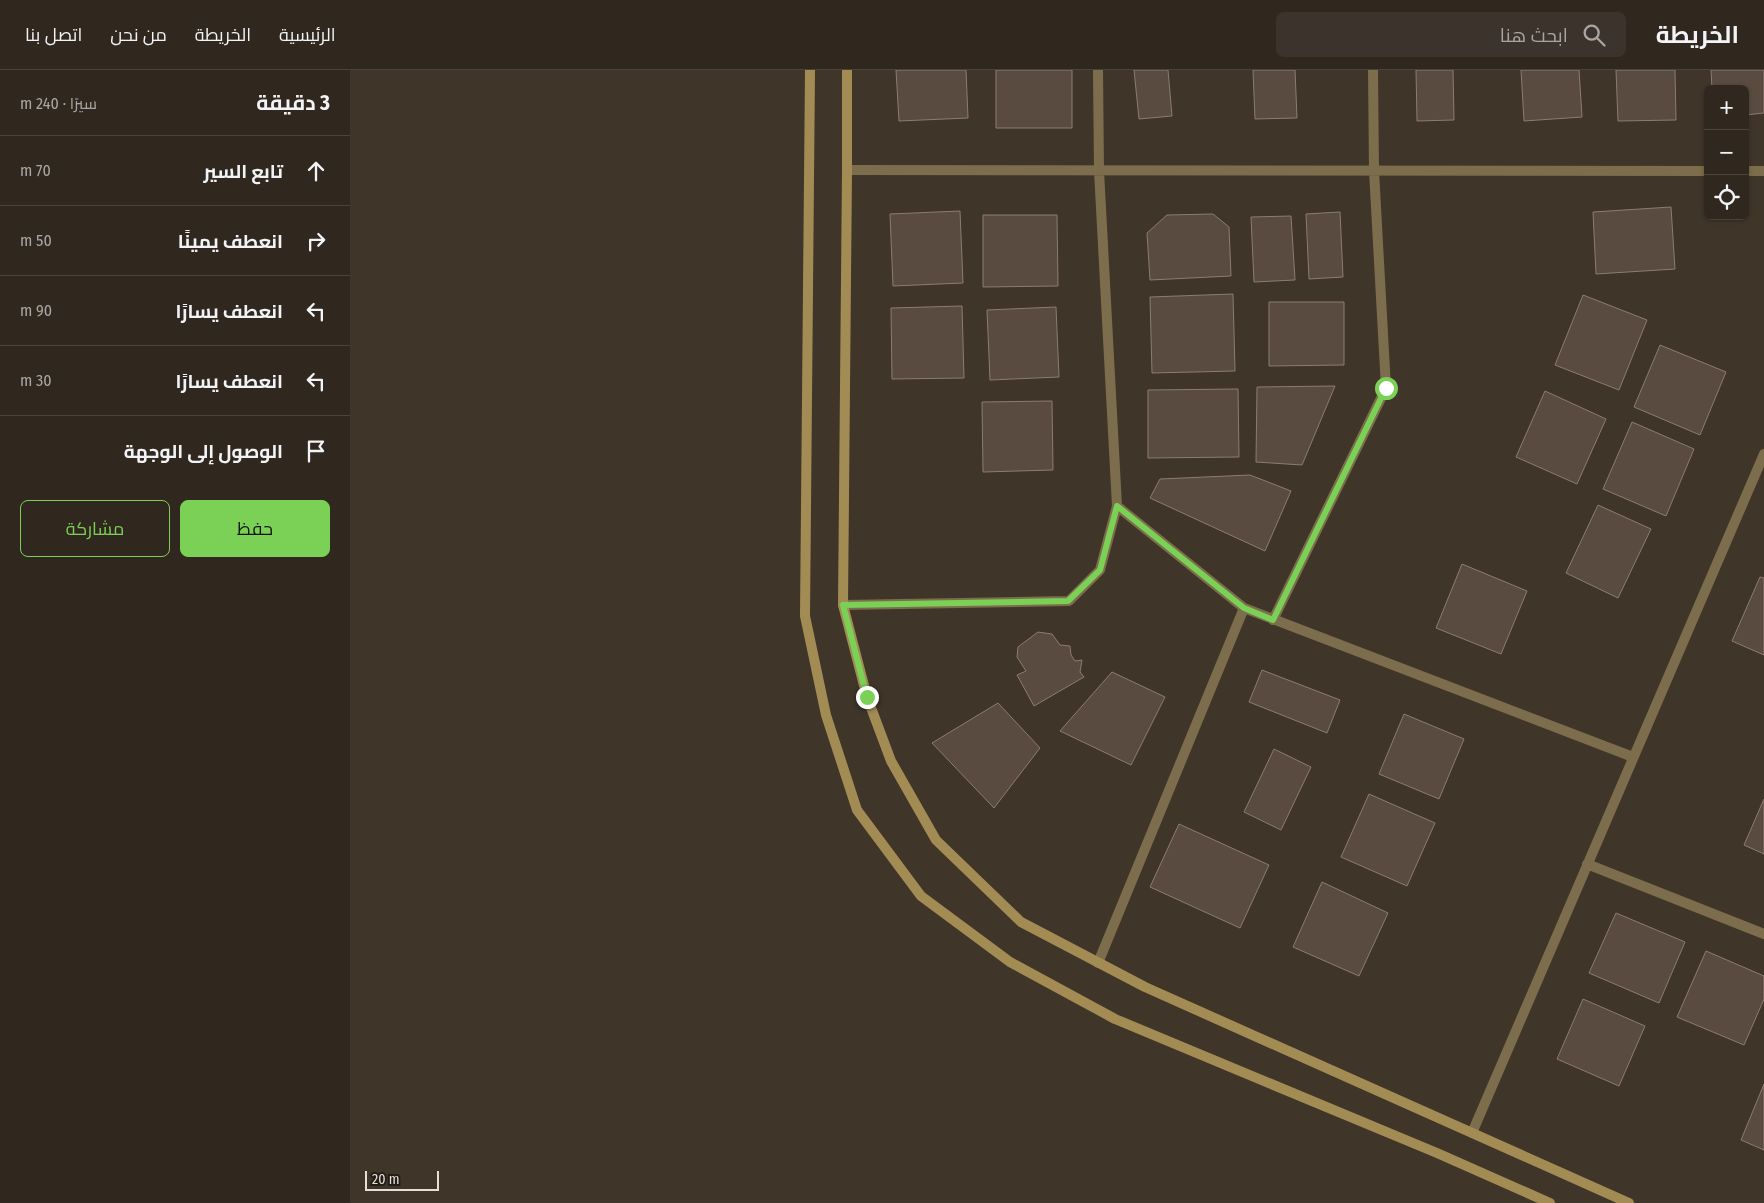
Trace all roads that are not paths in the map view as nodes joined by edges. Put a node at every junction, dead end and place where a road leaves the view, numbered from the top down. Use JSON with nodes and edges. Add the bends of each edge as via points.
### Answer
{"nodes":[{"id":1,"x":810,"y":70,"type":"edge"},
{"id":2,"x":847,"y":70,"type":"edge"},
{"id":3,"x":1098,"y":70,"type":"edge"},
{"id":4,"x":1373,"y":70,"type":"edge"},
{"id":5,"x":848,"y":170,"type":"junction"},
{"id":6,"x":1099,"y":171,"type":"junction"},
{"id":7,"x":1374,"y":171,"type":"junction"},
{"id":8,"x":1704,"y":171,"type":"edge"},
{"id":9,"x":1749,"y":171,"type":"edge"},
{"id":10,"x":1764,"y":171,"type":"edge"},
{"id":11,"x":1764,"y":454,"type":"edge"},
{"id":12,"x":1117,"y":506,"type":"junction"},
{"id":13,"x":843,"y":605,"type":"junction"},
{"id":14,"x":1244,"y":608,"type":"junction"},
{"id":15,"x":1273,"y":620,"type":"junction"},
{"id":16,"x":1633,"y":757,"type":"junction"},
{"id":17,"x":1587,"y":864,"type":"junction"},
{"id":18,"x":1764,"y":934,"type":"edge"},
{"id":19,"x":1098,"y":962,"type":"junction"},
{"id":20,"x":1472,"y":1133,"type":"junction"},
{"id":21,"x":1550,"y":1203,"type":"edge"},
{"id":22,"x":1629,"y":1203,"type":"edge"}],
"edges":[{"from":1,"to":21,"type":"main road","via":[[805,616],[826,715],[858,810],[921,896],[1010,962],[1114,1019]]},
{"from":2,"to":5,"type":"main road"},
{"from":3,"to":6,"type":"street"},
{"from":4,"to":7,"type":"street"},
{"from":5,"to":6,"type":"street"},
{"from":5,"to":13,"type":"main road"},
{"from":6,"to":7,"type":"street"},
{"from":6,"to":12,"type":"street"},
{"from":7,"to":8,"type":"street"},
{"from":7,"to":15,"type":"street","via":[[1386,388]]},
{"from":9,"to":10,"type":"street"},
{"from":11,"to":16,"type":"street"},
{"from":12,"to":13,"type":"street","via":[[1100,570],[1068,601]]},
{"from":12,"to":14,"type":"street"},
{"from":13,"to":19,"type":"main road","via":[[867,697],[891,761],[936,840],[1021,922]]},
{"from":14,"to":15,"type":"street"},
{"from":14,"to":19,"type":"street"},
{"from":15,"to":16,"type":"street"},
{"from":16,"to":17,"type":"street"},
{"from":17,"to":18,"type":"street"},
{"from":17,"to":20,"type":"street"},
{"from":19,"to":20,"type":"main road","via":[[1145,987]]},
{"from":20,"to":22,"type":"main road"}]}
